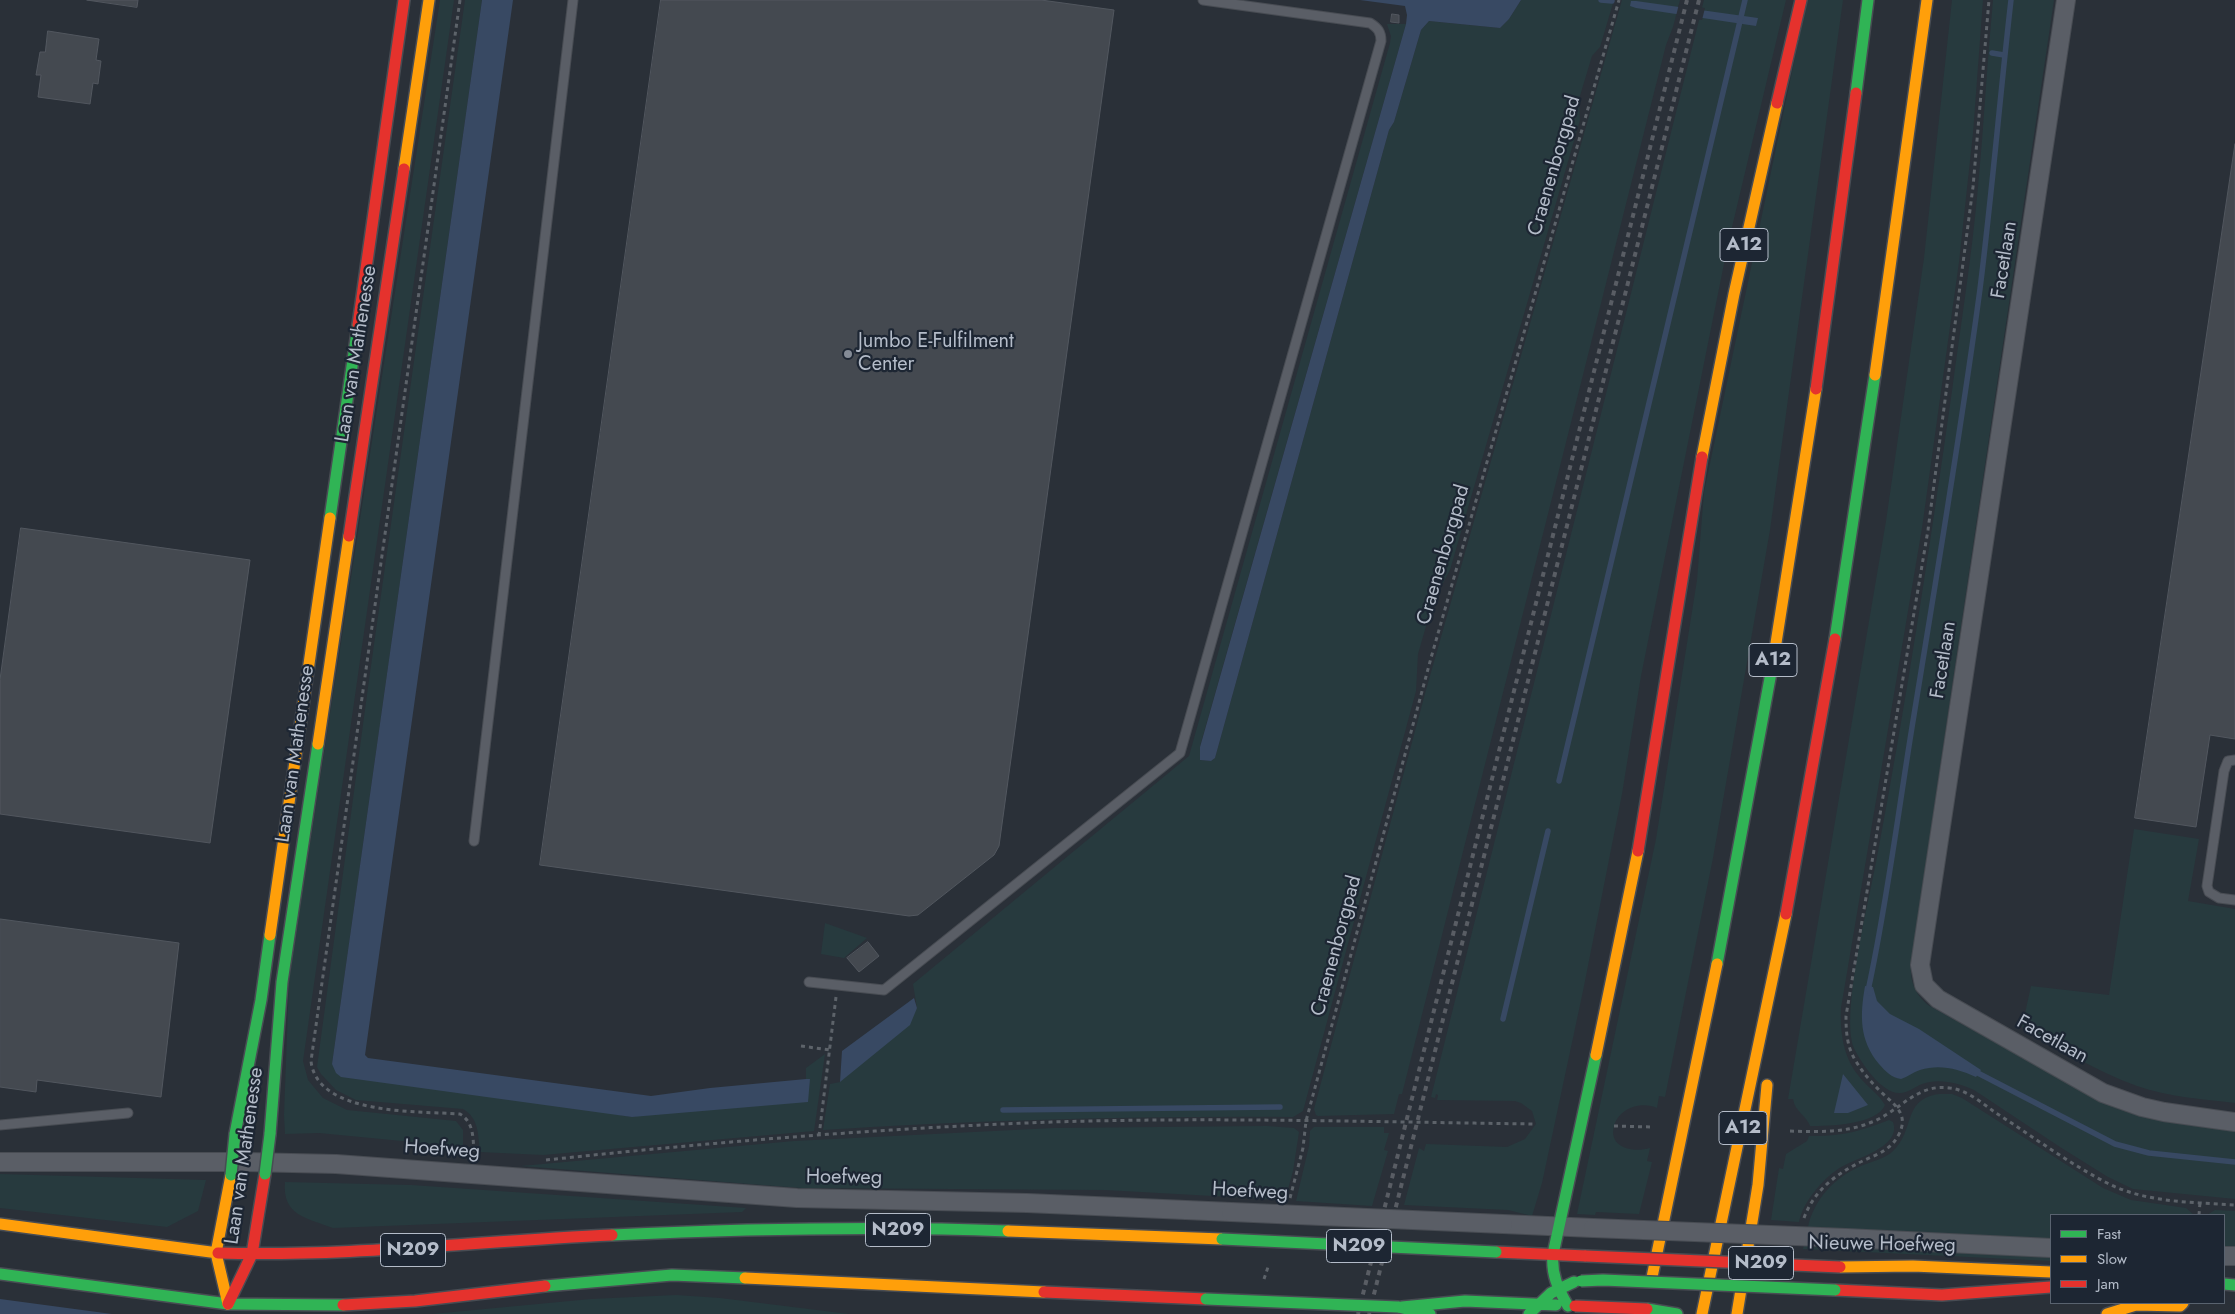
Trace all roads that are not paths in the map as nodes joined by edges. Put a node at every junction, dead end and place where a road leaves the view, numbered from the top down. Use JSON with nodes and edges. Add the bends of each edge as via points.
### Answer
{"nodes":[{"id":1,"x":404,"y":0,"type":"edge"},
{"id":2,"x":429,"y":0,"type":"edge"},
{"id":3,"x":572,"y":0,"type":"edge"},
{"id":4,"x":1203,"y":0,"type":"edge"},
{"id":5,"x":1801,"y":0,"type":"edge"},
{"id":6,"x":1868,"y":0,"type":"edge"},
{"id":7,"x":1927,"y":0,"type":"edge"},
{"id":8,"x":2066,"y":0,"type":"edge"},
{"id":9,"x":2235,"y":760,"type":"edge"},
{"id":10,"x":474,"y":841,"type":"dead end"},
{"id":11,"x":2235,"y":900,"type":"edge"},
{"id":12,"x":1781,"y":942,"type":"junction"},
{"id":13,"x":809,"y":982,"type":"dead end"},
{"id":14,"x":1772,"y":1039,"type":"dead end"},
{"id":15,"x":1769,"y":1068,"type":"dead end"},
{"id":16,"x":128,"y":1113,"type":"dead end"},
{"id":17,"x":2235,"y":1122,"type":"edge"},
{"id":18,"x":0,"y":1125,"type":"edge"},
{"id":19,"x":0,"y":1162,"type":"edge"},
{"id":20,"x":0,"y":1224,"type":"edge"},
{"id":21,"x":1559,"y":1227,"type":"junction"},
{"id":22,"x":1689,"y":1232,"type":"joint"},
{"id":23,"x":2050,"y":1248,"type":"edge"},
{"id":24,"x":216,"y":1253,"type":"junction"},
{"id":25,"x":252,"y":1254,"type":"junction"},
{"id":26,"x":1553,"y":1254,"type":"junction"},
{"id":27,"x":2047,"y":1272,"type":"edge"},
{"id":28,"x":0,"y":1274,"type":"edge"},
{"id":29,"x":2050,"y":1287,"type":"edge"},
{"id":30,"x":1558,"y":1288,"type":"junction"},
{"id":31,"x":228,"y":1304,"type":"junction"},
{"id":32,"x":1538,"y":1304,"type":"junction"},
{"id":33,"x":2182,"y":1304,"type":"edge"},
{"id":34,"x":1571,"y":1306,"type":"junction"},
{"id":35,"x":1398,"y":1307,"type":"junction"},
{"id":36,"x":1674,"y":1313,"type":"edge"},
{"id":37,"x":1413,"y":1314,"type":"edge"},
{"id":38,"x":1430,"y":1314,"type":"edge"},
{"id":39,"x":1529,"y":1314,"type":"edge"},
{"id":40,"x":1643,"y":1314,"type":"edge"},
{"id":41,"x":1702,"y":1314,"type":"edge"},
{"id":42,"x":1737,"y":1314,"type":"edge"},
{"id":43,"x":2108,"y":1314,"type":"edge"}],
"edges":[{"from":1,"to":24,"type":"main road","name":"Laan van Mathenesse","bridge":true,"via":[[261,1000]]},
{"from":2,"to":25,"type":"main road","name":"Laan van Mathenesse","bridge":true,"via":[[312,768],[282,982],[270,1134]]},
{"from":3,"to":10,"type":"lane"},
{"from":4,"to":13,"type":"lane","via":[[1370,23],[1381,34],[1381,41],[1180,753],[884,990]]},
{"from":5,"to":21,"type":"main road","number":"A12","via":[[1716,379],[1638,851]]},
{"from":6,"to":40,"type":"main road","number":"A12","via":[[1808,441],[1767,699],[1716,977]]},
{"from":7,"to":12,"type":"main road","number":"A12","via":[[1864,459]]},
{"from":8,"to":17,"type":"street","name":"Facetlaan","via":[[1920,965],[1924,985],[1938,999],[2103,1093],[2156,1110]]},
{"from":9,"to":11,"type":"lane","via":[[2228,761],[2224,771],[2207,886],[2209,892],[2219,898]]},
{"from":12,"to":14,"type":"main road","number":"A12"},
{"from":12,"to":41,"type":"main road","number":"A12"},
{"from":15,"to":42,"type":"main road","number":"A12","via":[[1758,1185]]},
{"from":16,"to":18,"type":"lane"},
{"from":19,"to":21,"type":"street","name":"Hoefweg","bridge":true,"via":[[336,1164],[797,1198],[1019,1203]]},
{"from":20,"to":24,"type":"main road","number":"N209"},
{"from":21,"to":22,"type":"street","name":"Hoefweg","bridge":true},
{"from":21,"to":26,"type":"main road"},
{"from":22,"to":23,"type":"street","name":"Nieuwe Hoefweg","bridge":true},
{"from":24,"to":25,"type":"main road","number":"N209"},
{"from":24,"to":31,"type":"main road","name":"Laan van Mathenesse"},
{"from":25,"to":26,"type":"main road","number":"N209","bridge":true,"via":[[405,1250],[684,1232],[948,1229]]},
{"from":25,"to":31,"type":"main road","name":"Laan van Mathenesse"},
{"from":26,"to":27,"type":"main road","name":"Nieuwe Hoefweg","number":"N209","bridge":true,"via":[[1840,1267],[1913,1266]]},
{"from":26,"to":30,"type":"main road","via":[[1553,1275]]},
{"from":28,"to":31,"type":"main road"},
{"from":29,"to":30,"type":"main road","number":"N209","bridge":true,"via":[[1942,1295],[1604,1280],[1581,1281]]},
{"from":30,"to":32,"type":"main road","number":"N209"},
{"from":30,"to":34,"type":"main road"},
{"from":31,"to":35,"type":"main road","bridge":true,"via":[[328,1306],[415,1301],[672,1275]]},
{"from":32,"to":34,"type":"main road"},
{"from":32,"to":35,"type":"main road","via":[[1464,1301]]},
{"from":32,"to":39,"type":"main road","number":"N209"},
{"from":33,"to":43,"type":"main road","via":[[2136,1305]]},
{"from":34,"to":36,"type":"main road","bridge":true},
{"from":35,"to":37,"type":"main road"},
{"from":35,"to":38,"type":"main road"}]}
